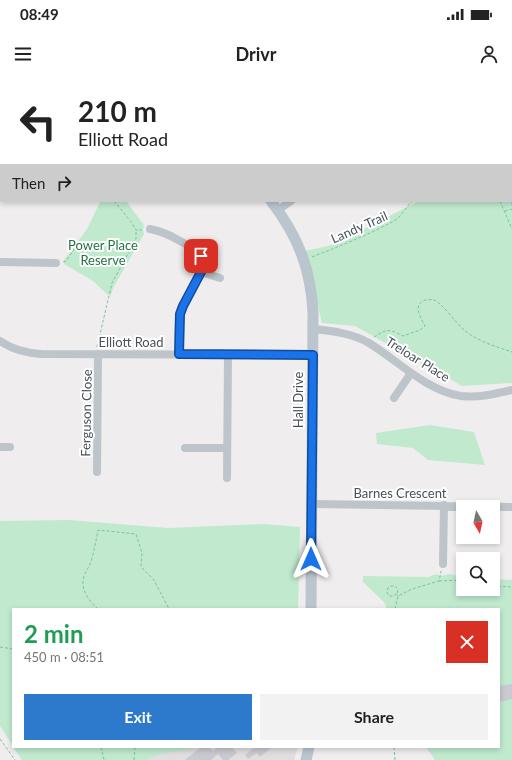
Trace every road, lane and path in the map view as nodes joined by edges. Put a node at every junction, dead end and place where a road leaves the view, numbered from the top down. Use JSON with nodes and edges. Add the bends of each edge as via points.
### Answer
{"nodes":[{"id":1,"x":115,"y":202,"type":"edge"},
{"id":2,"x":287,"y":202,"type":"edge"},
{"id":3,"x":410,"y":202,"type":"edge"},
{"id":4,"x":500,"y":202,"type":"edge"},
{"id":5,"x":275,"y":205,"type":"edge"},
{"id":6,"x":512,"y":209,"type":"edge"},
{"id":7,"x":504,"y":211,"type":"junction"},
{"id":8,"x":150,"y":229,"type":"joint"},
{"id":9,"x":512,"y":229,"type":"edge"},
{"id":10,"x":136,"y":230,"type":"junction"},
{"id":11,"x":88,"y":242,"type":"dead end"},
{"id":12,"x":304,"y":260,"type":"junction"},
{"id":13,"x":0,"y":262,"type":"edge"},
{"id":14,"x":56,"y":264,"type":"joint"},
{"id":15,"x":201,"y":272,"type":"junction"},
{"id":16,"x":220,"y":278,"type":"dead end"},
{"id":17,"x":313,"y":329,"type":"junction"},
{"id":18,"x":0,"y":340,"type":"edge"},
{"id":19,"x":368,"y":342,"type":"junction"},
{"id":20,"x":512,"y":352,"type":"edge"},
{"id":21,"x":97,"y":354,"type":"junction"},
{"id":22,"x":179,"y":354,"type":"junction"},
{"id":23,"x":228,"y":354,"type":"junction"},
{"id":24,"x":313,"y":355,"type":"junction"},
{"id":25,"x":411,"y":373,"type":"junction"},
{"id":26,"x":512,"y":390,"type":"edge"},
{"id":27,"x":394,"y":398,"type":"dead end"},
{"id":28,"x":0,"y":447,"type":"edge"},
{"id":29,"x":10,"y":448,"type":"dead end"},
{"id":30,"x":185,"y":448,"type":"dead end"},
{"id":31,"x":227,"y":448,"type":"junction"},
{"id":32,"x":97,"y":472,"type":"dead end"},
{"id":33,"x":227,"y":478,"type":"dead end"},
{"id":34,"x":312,"y":504,"type":"junction"},
{"id":35,"x":444,"y":505,"type":"junction"},
{"id":36,"x":512,"y":507,"type":"edge"},
{"id":37,"x":443,"y":564,"type":"joint"},
{"id":38,"x":456,"y":580,"type":"edge"},
{"id":39,"x":439,"y":581,"type":"junction"},
{"id":40,"x":500,"y":586,"type":"edge"},
{"id":41,"x":512,"y":587,"type":"edge"},
{"id":42,"x":397,"y":594,"type":"junction"},
{"id":43,"x":398,"y":596,"type":"junction"},
{"id":44,"x":97,"y":608,"type":"edge"},
{"id":45,"x":169,"y":608,"type":"edge"},
{"id":46,"x":311,"y":608,"type":"edge"},
{"id":47,"x":395,"y":608,"type":"edge"},
{"id":48,"x":0,"y":647,"type":"edge"},
{"id":49,"x":12,"y":649,"type":"edge"},
{"id":50,"x":0,"y":739,"type":"edge"},
{"id":51,"x":102,"y":748,"type":"edge"},
{"id":52,"x":135,"y":748,"type":"edge"},
{"id":53,"x":308,"y":748,"type":"edge"},
{"id":54,"x":394,"y":748,"type":"edge"},
{"id":55,"x":15,"y":760,"type":"edge"},
{"id":56,"x":104,"y":760,"type":"edge"},
{"id":57,"x":134,"y":760,"type":"edge"},
{"id":58,"x":306,"y":760,"type":"edge"},
{"id":59,"x":395,"y":760,"type":"edge"}],
"edges":[{"from":1,"to":10,"type":"path"},
{"from":2,"to":5,"type":"street"},
{"from":3,"to":12,"type":"path","name":"Landy Trail","via":[[396,220]]},
{"from":4,"to":7,"type":"path"},
{"from":5,"to":12,"type":"street","name":"Hall Drive","via":[[290,228]]},
{"from":6,"to":7,"type":"path"},
{"from":7,"to":9,"type":"path"},
{"from":8,"to":10,"type":"path"},
{"from":8,"to":15,"type":"street","via":[[161,231],[198,252],[202,260]]},
{"from":10,"to":21,"type":"path","via":[[136,239],[112,283]]},
{"from":11,"to":14,"type":"path","via":[[75,248],[66,261]]},
{"from":12,"to":17,"type":"street","name":"Hall Drive","via":[[312,294]]},
{"from":13,"to":14,"type":"street"},
{"from":15,"to":16,"type":"street"},
{"from":15,"to":22,"type":"street","via":[[180,314]]},
{"from":17,"to":19,"type":"street","name":"Treloar Place","via":[[352,335]]},
{"from":17,"to":24,"type":"street","name":"Hall Drive"},
{"from":18,"to":21,"type":"street","name":"Elliott Road","via":[[11,347],[31,353]]},
{"from":19,"to":20,"type":"path","via":[[385,330],[403,336],[420,330],[425,326],[419,314],[420,303],[433,300],[439,303],[465,331]]},
{"from":19,"to":25,"type":"street","name":"Treloar Place"},
{"from":21,"to":22,"type":"street","name":"Elliott Road"},
{"from":21,"to":32,"type":"street","name":"Ferguson Close"},
{"from":22,"to":23,"type":"street","name":"Elliott Road"},
{"from":23,"to":24,"type":"street","name":"Elliott Road"},
{"from":23,"to":31,"type":"street"},
{"from":24,"to":34,"type":"street","name":"Hall Drive"},
{"from":25,"to":26,"type":"street","name":"Treloar Place","via":[[438,389],[461,396],[486,396]]},
{"from":25,"to":27,"type":"street"},
{"from":28,"to":29,"type":"street"},
{"from":30,"to":31,"type":"street"},
{"from":31,"to":33,"type":"street"},
{"from":34,"to":35,"type":"street","name":"Barnes Crescent"},
{"from":34,"to":46,"type":"street","name":"Hall Drive"},
{"from":35,"to":36,"type":"street","name":"Barnes Crescent"},
{"from":35,"to":37,"type":"street"},
{"from":37,"to":39,"type":"path"},
{"from":38,"to":39,"type":"path"},
{"from":39,"to":43,"type":"path"},
{"from":40,"to":41,"type":"path"},
{"from":42,"to":42,"type":"path","via":[[396,587],[388,587],[388,595]]},
{"from":42,"to":43,"type":"path"},
{"from":43,"to":47,"type":"path"},
{"from":44,"to":45,"type":"path","via":[[90,601],[83,585],[84,574],[94,554],[98,530],[136,534],[142,554],[142,567],[154,580]]},
{"from":48,"to":49,"type":"path"},
{"from":50,"to":55,"type":"path"},
{"from":51,"to":56,"type":"path"},
{"from":52,"to":57,"type":"path"},
{"from":53,"to":58,"type":"street"},
{"from":54,"to":59,"type":"path"}]}
